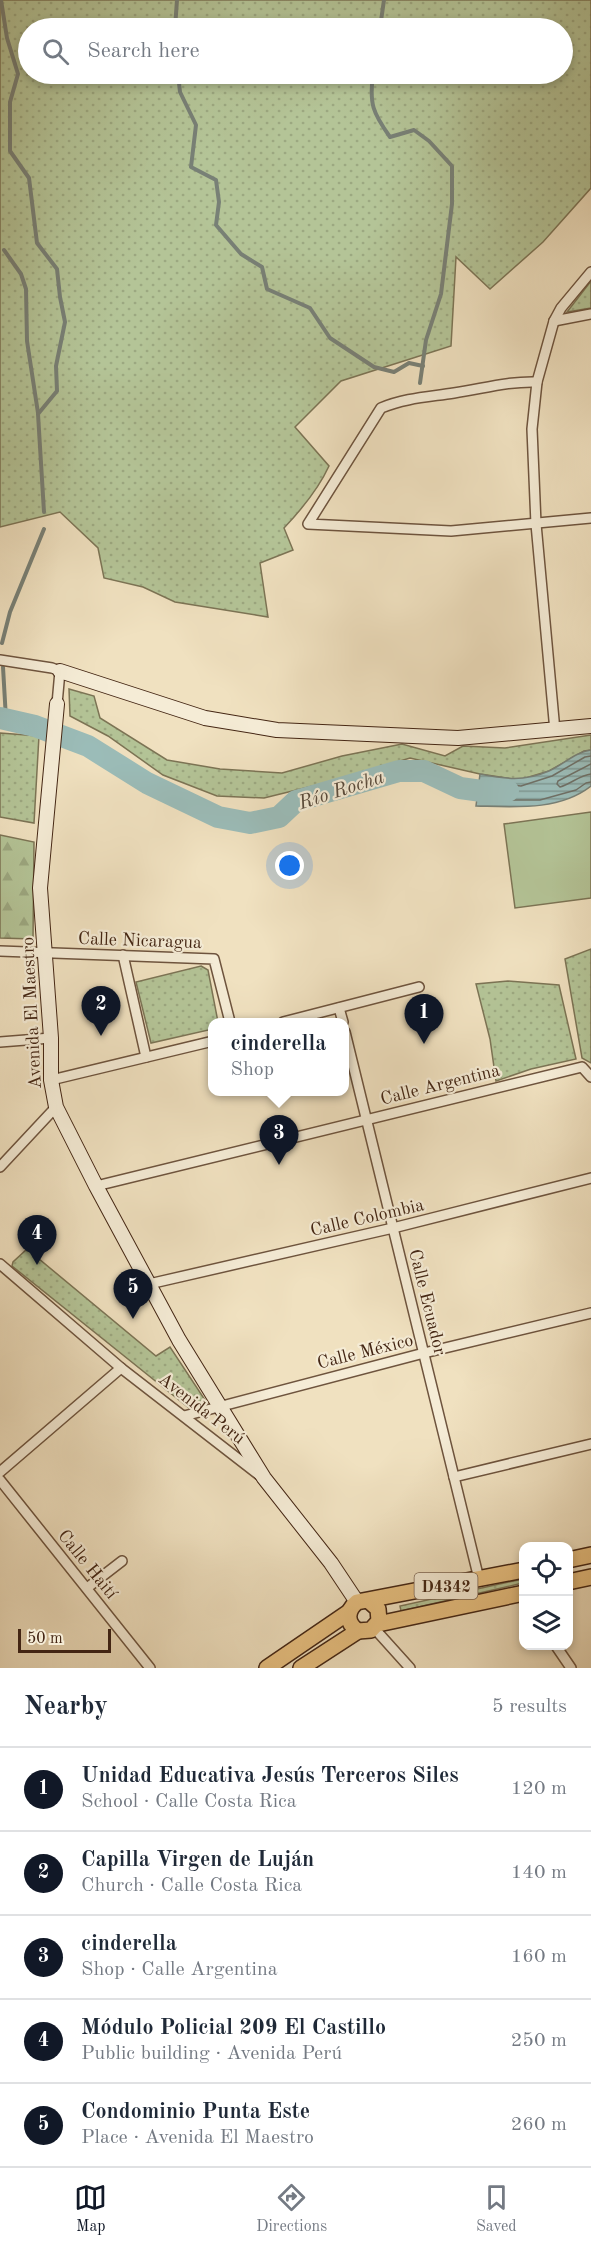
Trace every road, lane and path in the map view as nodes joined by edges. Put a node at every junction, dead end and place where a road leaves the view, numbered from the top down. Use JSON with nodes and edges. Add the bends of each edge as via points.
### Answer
{"nodes":[{"id":1,"x":591,"y":272,"type":"edge"},
{"id":2,"x":591,"y":315,"type":"edge"},
{"id":3,"x":554,"y":321,"type":"junction"},
{"id":4,"x":537,"y":382,"type":"junction"},
{"id":5,"x":591,"y":518,"type":"edge"},
{"id":6,"x":536,"y":524,"type":"junction"},
{"id":7,"x":0,"y":660,"type":"edge"},
{"id":8,"x":60,"y":671,"type":"junction"},
{"id":9,"x":57,"y":704,"type":"joint"},
{"id":10,"x":591,"y":726,"type":"edge"},
{"id":11,"x":555,"y":730,"type":"junction"},
{"id":12,"x":0,"y":951,"type":"edge"},
{"id":13,"x":46,"y":954,"type":"junction"},
{"id":14,"x":123,"y":955,"type":"junction"},
{"id":15,"x":419,"y":987,"type":"dead end"},
{"id":16,"x":339,"y":1008,"type":"junction"},
{"id":17,"x":229,"y":1018,"type":"edge"},
{"id":18,"x":302,"y":1018,"type":"edge"},
{"id":19,"x":342,"y":1018,"type":"edge"},
{"id":20,"x":51,"y":1038,"type":"junction"},
{"id":21,"x":0,"y":1042,"type":"edge"},
{"id":22,"x":208,"y":1042,"type":"edge"},
{"id":23,"x":349,"y":1049,"type":"edge"},
{"id":24,"x":146,"y":1057,"type":"junction"},
{"id":25,"x":591,"y":1077,"type":"edge"},
{"id":26,"x":51,"y":1080,"type":"junction"},
{"id":27,"x":56,"y":1107,"type":"junction"},
{"id":28,"x":366,"y":1119,"type":"junction"},
{"id":29,"x":0,"y":1167,"type":"edge"},
{"id":30,"x":591,"y":1178,"type":"edge"},
{"id":31,"x":96,"y":1186,"type":"junction"},
{"id":32,"x":393,"y":1228,"type":"junction"},
{"id":33,"x":0,"y":1264,"type":"edge"},
{"id":34,"x":149,"y":1284,"type":"junction"},
{"id":35,"x":591,"y":1313,"type":"edge"},
{"id":36,"x":424,"y":1353,"type":"junction"},
{"id":37,"x":121,"y":1368,"type":"junction"},
{"id":38,"x":220,"y":1406,"type":"junction"},
{"id":39,"x":184,"y":1416,"type":"junction"},
{"id":40,"x":591,"y":1444,"type":"edge"},
{"id":41,"x":0,"y":1473,"type":"edge"},
{"id":42,"x":454,"y":1477,"type":"junction"},
{"id":43,"x":264,"y":1478,"type":"junction"},
{"id":44,"x":0,"y":1480,"type":"edge"},
{"id":45,"x":591,"y":1556,"type":"edge"},
{"id":46,"x":573,"y":1559,"type":"edge"},
{"id":47,"x":122,"y":1561,"type":"dead end"},
{"id":48,"x":519,"y":1571,"type":"edge"},
{"id":49,"x":591,"y":1577,"type":"edge"},
{"id":50,"x":479,"y":1579,"type":"junction"},
{"id":51,"x":573,"y":1581,"type":"edge"},
{"id":52,"x":87,"y":1588,"type":"junction"},
{"id":53,"x":519,"y":1594,"type":"edge"},
{"id":54,"x":359,"y":1605,"type":"junction"},
{"id":55,"x":376,"y":1626,"type":"junction"},
{"id":56,"x":358,"y":1631,"type":"junction"},
{"id":57,"x":559,"y":1650,"type":"edge"},
{"id":58,"x":150,"y":1668,"type":"edge"},
{"id":59,"x":267,"y":1668,"type":"edge"},
{"id":60,"x":301,"y":1668,"type":"edge"},
{"id":61,"x":410,"y":1668,"type":"edge"},
{"id":62,"x":571,"y":1668,"type":"edge"}],
"edges":[{"from":1,"to":3,"type":"street"},
{"from":2,"to":3,"type":"street"},
{"from":3,"to":4,"type":"street"},
{"from":4,"to":6,"type":"street","via":[[532,429]]},
{"from":4,"to":6,"type":"street","via":[[516,381],[400,400],[381,408],[308,525],[451,531]]},
{"from":5,"to":6,"type":"street"},
{"from":6,"to":11,"type":"street"},
{"from":7,"to":8,"type":"street"},
{"from":8,"to":9,"type":"street","name":"Avenida El Maestro"},
{"from":8,"to":11,"type":"street","via":[[205,718],[277,730],[458,738]]},
{"from":9,"to":13,"type":"street","name":"Avenida El Maestro","via":[[40,888]]},
{"from":10,"to":11,"type":"street"},
{"from":12,"to":13,"type":"street","name":"Calle Nicaragua"},
{"from":13,"to":14,"type":"street","name":"Calle Nicaragua"},
{"from":13,"to":20,"type":"street","name":"Avenida El Maestro"},
{"from":14,"to":17,"type":"street","name":"Calle Nicaragua","via":[[214,959]]},
{"from":14,"to":24,"type":"street"},
{"from":15,"to":16,"type":"street"},
{"from":16,"to":18,"type":"street"},
{"from":16,"to":19,"type":"street"},
{"from":20,"to":21,"type":"street"},
{"from":20,"to":26,"type":"street","name":"Avenida El Maestro"},
{"from":22,"to":24,"type":"street"},
{"from":23,"to":28,"type":"street","name":"Calle Ecuador"},
{"from":24,"to":26,"type":"street"},
{"from":25,"to":28,"type":"street","name":"Calle Argentina","via":[[582,1067]]},
{"from":26,"to":27,"type":"street","name":"Avenida El Maestro"},
{"from":27,"to":29,"type":"street"},
{"from":27,"to":31,"type":"street","name":"Avenida El Maestro"},
{"from":28,"to":31,"type":"street","name":"Calle Argentina"},
{"from":28,"to":32,"type":"street","name":"Calle Ecuador"},
{"from":30,"to":32,"type":"street","name":"Calle Colombia"},
{"from":31,"to":34,"type":"street","name":"Avenida El Maestro"},
{"from":32,"to":34,"type":"street","name":"Calle Colombia"},
{"from":32,"to":36,"type":"street","name":"Calle Ecuador"},
{"from":33,"to":37,"type":"street","name":"Avenida Perú"},
{"from":34,"to":38,"type":"street","name":"Avenida El Maestro"},
{"from":35,"to":36,"type":"street","name":"Calle México"},
{"from":36,"to":38,"type":"street","name":"Calle México"},
{"from":36,"to":42,"type":"street","name":"Calle Ecuador"},
{"from":37,"to":39,"type":"street","name":"Avenida Perú"},
{"from":37,"to":41,"type":"street"},
{"from":38,"to":39,"type":"street","name":"Calle México"},
{"from":38,"to":43,"type":"street","name":"Avenida El Maestro"},
{"from":39,"to":43,"type":"street","name":"Avenida Perú"},
{"from":40,"to":42,"type":"street"},
{"from":42,"to":50,"type":"street","name":"Calle Ecuador"},
{"from":43,"to":54,"type":"street","name":"Avenida Perú"},
{"from":44,"to":52,"type":"street","name":"Calle Haití"},
{"from":45,"to":46,"type":"main road"},
{"from":47,"to":52,"type":"street"},
{"from":48,"to":50,"type":"main road","number":"D4342"},
{"from":49,"to":51,"type":"main road"},
{"from":50,"to":54,"type":"main road","number":"D4342"},
{"from":52,"to":58,"type":"street","name":"Calle Haití"},
{"from":53,"to":55,"type":"main road","number":"D4342"},
{"from":54,"to":55,"type":"main road","via":[[379,1611]]},
{"from":54,"to":56,"type":"main road","via":[[350,1623]]},
{"from":54,"to":59,"type":"main road","number":"D4342"},
{"from":55,"to":56,"type":"main road","number":"D4342","via":[[368,1632]]},
{"from":55,"to":61,"type":"street"},
{"from":56,"to":60,"type":"main road","number":"D4342"},
{"from":57,"to":62,"type":"street"}]}
